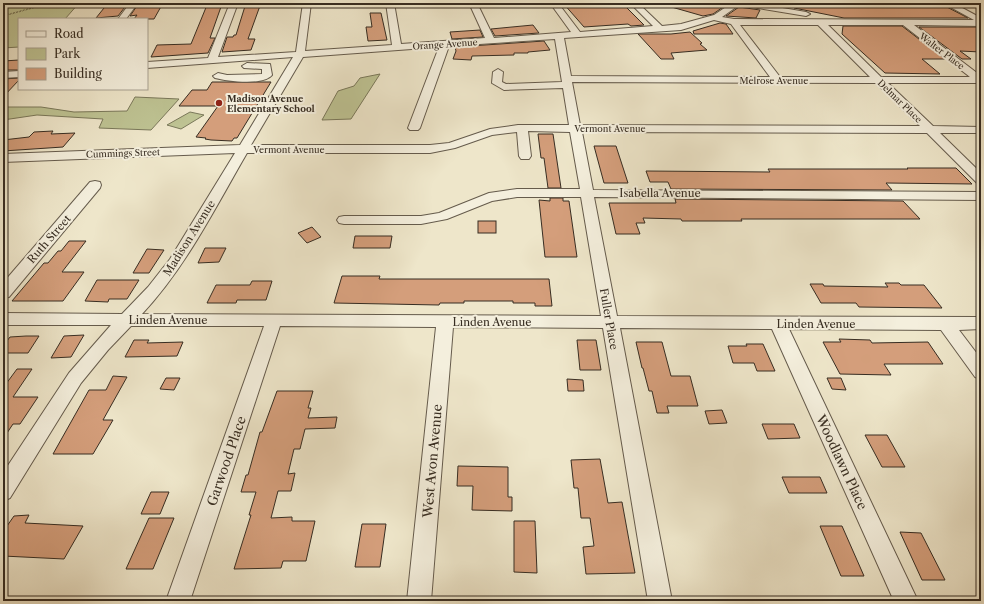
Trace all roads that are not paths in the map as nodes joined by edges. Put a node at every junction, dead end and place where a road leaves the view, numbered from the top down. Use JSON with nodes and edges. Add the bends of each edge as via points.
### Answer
{"nodes":[{"id":1,"x":134,"y":3,"type":"edge"},
{"id":2,"x":234,"y":3,"type":"edge"},
{"id":3,"x":307,"y":3,"type":"edge"},
{"id":4,"x":390,"y":3,"type":"edge"},
{"id":5,"x":473,"y":3,"type":"edge"},
{"id":6,"x":554,"y":3,"type":"edge"},
{"id":7,"x":634,"y":3,"type":"edge"},
{"id":8,"x":737,"y":3,"type":"edge"},
{"id":9,"x":947,"y":3,"type":"edge"},
{"id":10,"x":123,"y":18,"type":"edge"},
{"id":11,"x":714,"y":18,"type":"junction"},
{"id":12,"x":734,"y":22,"type":"junction"},
{"id":13,"x":820,"y":22,"type":"junction"},
{"id":14,"x":850,"y":22,"type":"junction"},
{"id":15,"x":904,"y":22,"type":"junction"},
{"id":16,"x":981,"y":22,"type":"edge"},
{"id":17,"x":660,"y":29,"type":"junction"},
{"id":18,"x":578,"y":35,"type":"junction"},
{"id":19,"x":559,"y":36,"type":"junction"},
{"id":20,"x":490,"y":41,"type":"junction"},
{"id":21,"x":444,"y":44,"type":"junction"},
{"id":22,"x":397,"y":47,"type":"junction"},
{"id":23,"x":300,"y":54,"type":"junction"},
{"id":24,"x":212,"y":60,"type":"junction"},
{"id":25,"x":148,"y":65,"type":"edge"},
{"id":26,"x":222,"y":67,"type":"junction"},
{"id":27,"x":268,"y":72,"type":"dead end"},
{"id":28,"x":498,"y":72,"type":"dead end"},
{"id":29,"x":18,"y":74,"type":"edge"},
{"id":30,"x":3,"y":75,"type":"edge"},
{"id":31,"x":778,"y":80,"type":"junction"},
{"id":32,"x":879,"y":80,"type":"junction"},
{"id":33,"x":980,"y":80,"type":"edge"},
{"id":34,"x":567,"y":82,"type":"junction"},
{"id":35,"x":414,"y":128,"type":"dead end"},
{"id":36,"x":522,"y":128,"type":"junction"},
{"id":37,"x":575,"y":128,"type":"junction"},
{"id":38,"x":930,"y":130,"type":"junction"},
{"id":39,"x":981,"y":130,"type":"edge"},
{"id":40,"x":243,"y":149,"type":"junction"},
{"id":41,"x":525,"y":156,"type":"dead end"},
{"id":42,"x":3,"y":158,"type":"edge"},
{"id":43,"x":981,"y":180,"type":"edge"},
{"id":44,"x":95,"y":185,"type":"dead end"},
{"id":45,"x":587,"y":193,"type":"junction"},
{"id":46,"x":981,"y":196,"type":"edge"},
{"id":47,"x":344,"y":220,"type":"dead end"},
{"id":48,"x":3,"y":293,"type":"edge"},
{"id":49,"x":3,"y":319,"type":"edge"},
{"id":50,"x":128,"y":320,"type":"junction"},
{"id":51,"x":274,"y":320,"type":"junction"},
{"id":52,"x":445,"y":322,"type":"junction"},
{"id":53,"x":610,"y":322,"type":"junction"},
{"id":54,"x":981,"y":323,"type":"edge"},
{"id":55,"x":778,"y":324,"type":"junction"},
{"id":56,"x":946,"y":324,"type":"junction"},
{"id":57,"x":981,"y":372,"type":"edge"},
{"id":58,"x":3,"y":491,"type":"edge"},
{"id":59,"x":178,"y":601,"type":"edge"},
{"id":60,"x":419,"y":601,"type":"edge"},
{"id":61,"x":660,"y":601,"type":"edge"},
{"id":62,"x":906,"y":601,"type":"edge"}],
"edges":[{"from":1,"to":10,"type":"street"},
{"from":2,"to":24,"type":"street"},
{"from":3,"to":23,"type":"street","name":"Madison Avenue"},
{"from":4,"to":22,"type":"street"},
{"from":5,"to":20,"type":"street"},
{"from":6,"to":18,"type":"street"},
{"from":7,"to":17,"type":"street"},
{"from":8,"to":11,"type":"street","name":"Orange Avenue"},
{"from":8,"to":14,"type":"street"},
{"from":9,"to":16,"type":"street"},
{"from":11,"to":12,"type":"street"},
{"from":11,"to":17,"type":"street","name":"Orange Avenue","via":[[686,27]]},
{"from":12,"to":13,"type":"street"},
{"from":12,"to":31,"type":"street"},
{"from":13,"to":14,"type":"street"},
{"from":13,"to":32,"type":"street","name":"Delmar Place"},
{"from":14,"to":15,"type":"street"},
{"from":15,"to":16,"type":"street"},
{"from":15,"to":33,"type":"street","name":"Walter Place"},
{"from":17,"to":18,"type":"street","name":"Orange Avenue"},
{"from":18,"to":19,"type":"street","name":"Orange Avenue"},
{"from":19,"to":20,"type":"street","name":"Orange Avenue"},
{"from":19,"to":34,"type":"street","name":"Fuller Place"},
{"from":20,"to":21,"type":"street","name":"Orange Avenue"},
{"from":21,"to":22,"type":"street","name":"Orange Avenue"},
{"from":21,"to":35,"type":"street"},
{"from":22,"to":23,"type":"street","name":"Orange Avenue"},
{"from":23,"to":26,"type":"street","name":"Orange Avenue"},
{"from":23,"to":40,"type":"street","name":"Madison Avenue"},
{"from":24,"to":25,"type":"street","name":"Orange Avenue"},
{"from":24,"to":26,"type":"street","name":"Orange Avenue"},
{"from":26,"to":27,"type":"street"},
{"from":28,"to":34,"type":"street","name":"Melrose Avenue","via":[[497,83],[504,87]]},
{"from":29,"to":30,"type":"street"},
{"from":31,"to":32,"type":"street","name":"Melrose Avenue"},
{"from":31,"to":34,"type":"street","name":"Melrose Avenue"},
{"from":32,"to":33,"type":"street","name":"Melrose Avenue"},
{"from":32,"to":38,"type":"street","name":"Delmar Place"},
{"from":34,"to":37,"type":"street","name":"Fuller Place"},
{"from":36,"to":37,"type":"street","name":"Vermont Avenue"},
{"from":36,"to":40,"type":"street","name":"Vermont Avenue","via":[[490,132],[451,146],[430,149]]},
{"from":36,"to":41,"type":"street"},
{"from":37,"to":38,"type":"street","name":"Vermont Avenue"},
{"from":37,"to":45,"type":"street","name":"Fuller Place"},
{"from":38,"to":39,"type":"street","name":"Vermont Avenue"},
{"from":38,"to":43,"type":"street","name":"Delmar Place"},
{"from":40,"to":42,"type":"street","name":"Cummings Street"},
{"from":40,"to":50,"type":"street","name":"Madison Avenue","via":[[176,262]]},
{"from":44,"to":48,"type":"street","name":"Ruth Street"},
{"from":45,"to":46,"type":"street","name":"Isabella Avenue"},
{"from":45,"to":47,"type":"street","name":"Isabella Avenue","via":[[502,195],[480,200],[442,216],[421,220]]},
{"from":45,"to":53,"type":"street","name":"Fuller Place"},
{"from":49,"to":50,"type":"street","name":"Linden Avenue"},
{"from":50,"to":51,"type":"street","name":"Linden Avenue"},
{"from":50,"to":58,"type":"street","name":"Madison Avenue","via":[[102,345],[75,378]]},
{"from":51,"to":52,"type":"street","name":"Linden Avenue"},
{"from":51,"to":59,"type":"street","name":"Garwood Place"},
{"from":52,"to":53,"type":"street","name":"Linden Avenue"},
{"from":52,"to":60,"type":"street","name":"West Avon Avenue"},
{"from":53,"to":55,"type":"street","name":"Linden Avenue"},
{"from":53,"to":61,"type":"street","name":"Fuller Place"},
{"from":54,"to":56,"type":"street","name":"Linden Avenue"},
{"from":55,"to":56,"type":"street","name":"Linden Avenue"},
{"from":55,"to":62,"type":"street","name":"Woodlawn Place"},
{"from":56,"to":57,"type":"street"}]}
